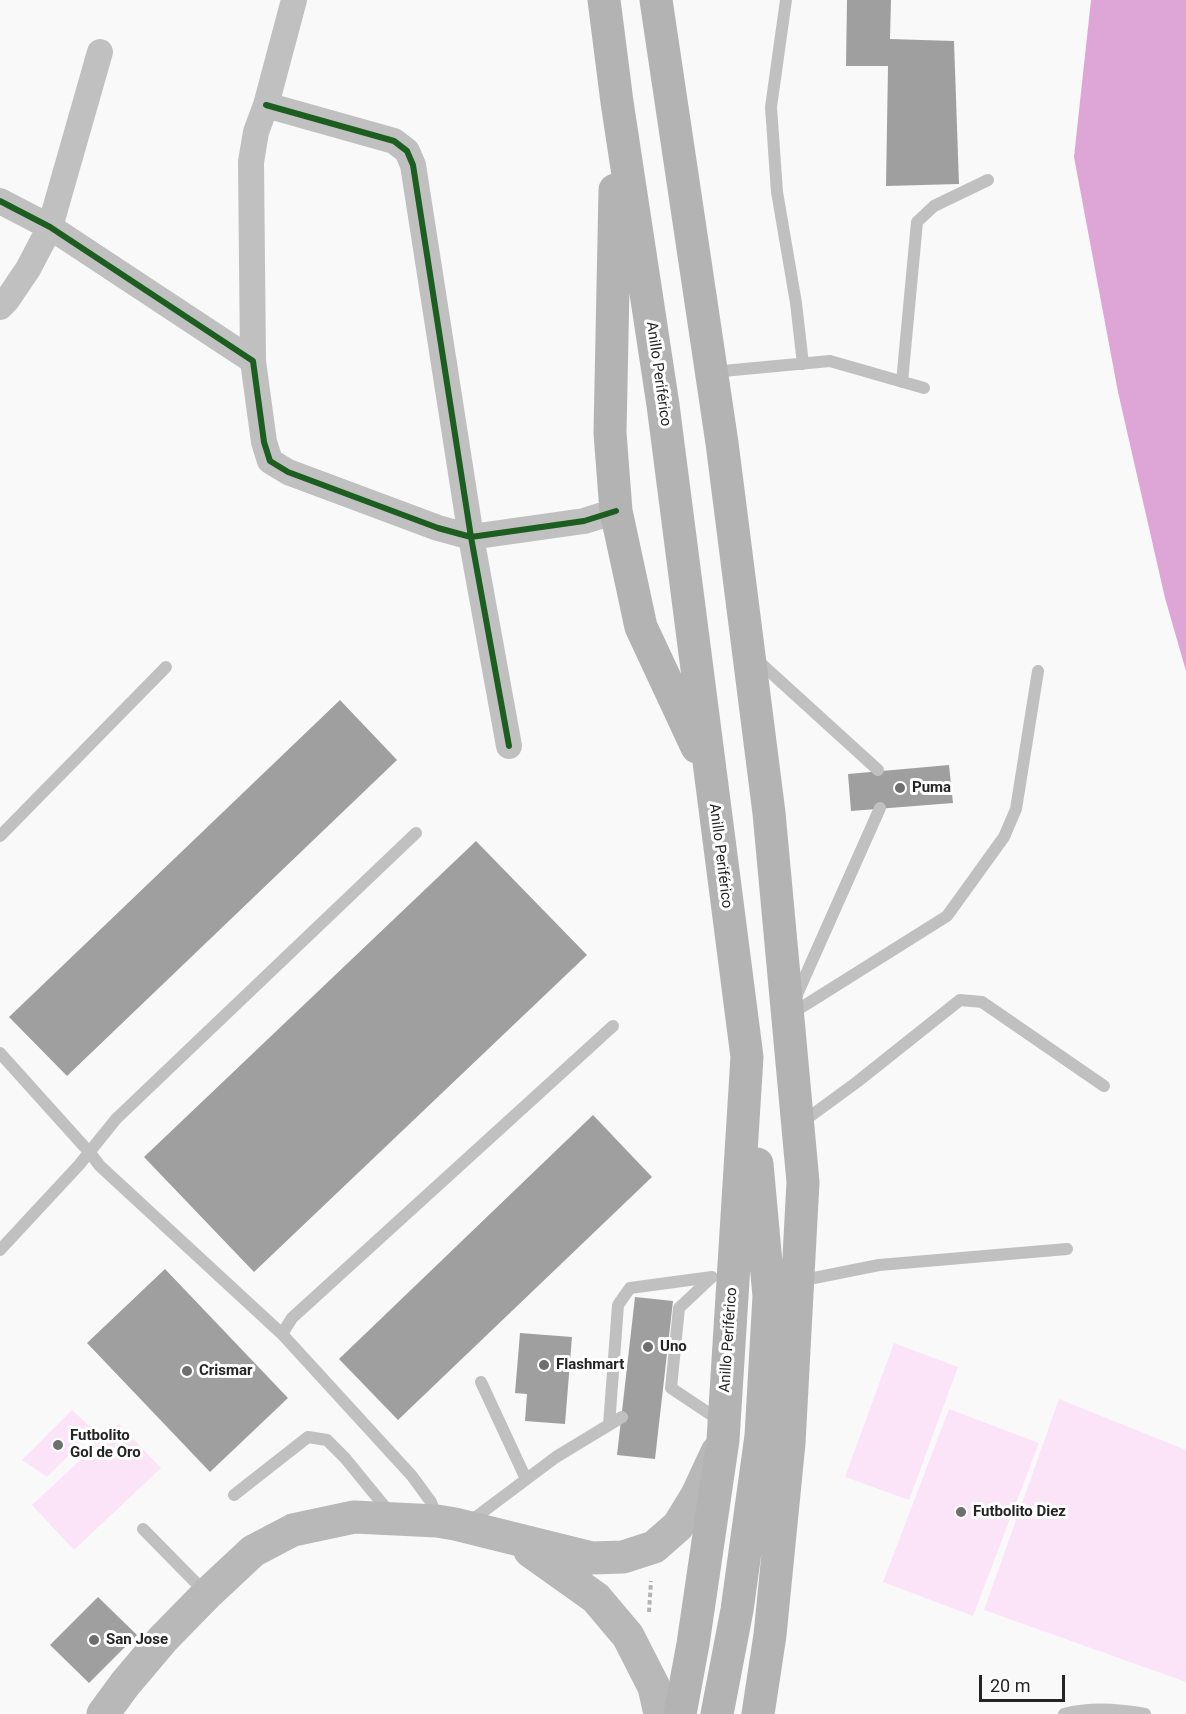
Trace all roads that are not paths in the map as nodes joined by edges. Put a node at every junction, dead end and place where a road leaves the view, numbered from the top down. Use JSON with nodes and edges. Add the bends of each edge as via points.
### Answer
{"nodes":[{"id":1,"x":294,"y":0,"type":"edge"},
{"id":2,"x":786,"y":0,"type":"edge"},
{"id":3,"x":657,"y":5,"type":"edge"},
{"id":4,"x":605,"y":9,"type":"edge"},
{"id":5,"x":100,"y":52,"type":"dead end"},
{"id":6,"x":616,"y":102,"type":"junction"},
{"id":7,"x":266,"y":105,"type":"junction"},
{"id":8,"x":988,"y":180,"type":"dead end"},
{"id":9,"x":0,"y":201,"type":"edge"},
{"id":10,"x":50,"y":227,"type":"junction"},
{"id":11,"x":0,"y":307,"type":"edge"},
{"id":12,"x":253,"y":361,"type":"junction"},
{"id":13,"x":803,"y":364,"type":"junction"},
{"id":14,"x":711,"y":372,"type":"junction"},
{"id":15,"x":902,"y":382,"type":"junction"},
{"id":16,"x":924,"y":388,"type":"dead end"},
{"id":17,"x":616,"y":511,"type":"junction"},
{"id":18,"x":471,"y":537,"type":"junction"},
{"id":19,"x":749,"y":653,"type":"junction"},
{"id":20,"x":166,"y":667,"type":"dead end"},
{"id":21,"x":1038,"y":671,"type":"dead end"},
{"id":22,"x":509,"y":746,"type":"dead end"},
{"id":23,"x":878,"y":770,"type":"dead end"},
{"id":24,"x":710,"y":774,"type":"junction"},
{"id":25,"x":880,"y":808,"type":"dead end"},
{"id":26,"x":416,"y":834,"type":"dead end"},
{"id":27,"x":0,"y":836,"type":"edge"},
{"id":28,"x":788,"y":1016,"type":"junction"},
{"id":29,"x":613,"y":1026,"type":"dead end"},
{"id":30,"x":0,"y":1053,"type":"edge"},
{"id":31,"x":747,"y":1057,"type":"junction"},
{"id":32,"x":1104,"y":1086,"type":"dead end"},
{"id":33,"x":797,"y":1126,"type":"junction"},
{"id":34,"x":90,"y":1152,"type":"junction"},
{"id":35,"x":1067,"y":1249,"type":"dead end"},
{"id":36,"x":0,"y":1250,"type":"edge"},
{"id":37,"x":723,"y":1266,"type":"junction"},
{"id":38,"x":798,"y":1281,"type":"junction"},
{"id":39,"x":282,"y":1334,"type":"junction"},
{"id":40,"x":481,"y":1382,"type":"dead end"},
{"id":41,"x":622,"y":1417,"type":"dead end"},
{"id":42,"x":609,"y":1425,"type":"junction"},
{"id":43,"x":723,"y":1432,"type":"junction"},
{"id":44,"x":526,"y":1479,"type":"junction"},
{"id":45,"x":234,"y":1495,"type":"dead end"},
{"id":46,"x":395,"y":1519,"type":"junction"},
{"id":47,"x":450,"y":1524,"type":"junction"},
{"id":48,"x":143,"y":1529,"type":"dead end"},
{"id":49,"x":514,"y":1540,"type":"junction"},
{"id":50,"x":207,"y":1594,"type":"junction"},
{"id":51,"x":103,"y":1714,"type":"edge"},
{"id":52,"x":660,"y":1714,"type":"edge"},
{"id":53,"x":680,"y":1714,"type":"edge"},
{"id":54,"x":717,"y":1714,"type":"edge"},
{"id":55,"x":758,"y":1714,"type":"edge"},
{"id":56,"x":1064,"y":1714,"type":"edge"},
{"id":57,"x":1145,"y":1714,"type":"edge"}],
"edges":[{"from":1,"to":7,"type":"street"},
{"from":2,"to":13,"type":"lane","via":[[771,106],[777,192]]},
{"from":3,"to":14,"type":"highway"},
{"from":4,"to":6,"type":"highway","name":"Anillo Periférico"},
{"from":5,"to":10,"type":"street"},
{"from":6,"to":17,"type":"highway","via":[[610,433]]},
{"from":6,"to":24,"type":"highway","name":"Anillo Periférico","via":[[663,405]]},
{"from":7,"to":12,"type":"street","via":[[251,162]]},
{"from":7,"to":18,"type":"street","via":[[394,141],[407,151],[413,165]]},
{"from":8,"to":15,"type":"lane","via":[[934,206],[917,222]]},
{"from":9,"to":10,"type":"street"},
{"from":10,"to":11,"type":"street","via":[[28,269]]},
{"from":10,"to":12,"type":"street"},
{"from":12,"to":18,"type":"street","via":[[270,461],[288,472]]},
{"from":13,"to":14,"type":"lane"},
{"from":13,"to":15,"type":"lane","via":[[830,361]]},
{"from":14,"to":19,"type":"highway"},
{"from":15,"to":16,"type":"lane"},
{"from":17,"to":18,"type":"street","via":[[584,521]]},
{"from":17,"to":24,"type":"highway","via":[[641,627]]},
{"from":18,"to":22,"type":"street"},
{"from":19,"to":23,"type":"lane"},
{"from":19,"to":28,"type":"highway"},
{"from":20,"to":27,"type":"lane"},
{"from":21,"to":28,"type":"lane","via":[[1016,809],[1004,837],[953,908],[947,916]]},
{"from":24,"to":31,"type":"highway","name":"Anillo Periférico"},
{"from":25,"to":28,"type":"lane"},
{"from":26,"to":34,"type":"lane","via":[[116,1119]]},
{"from":28,"to":33,"type":"highway"},
{"from":29,"to":39,"type":"lane","via":[[292,1318]]},
{"from":30,"to":34,"type":"lane"},
{"from":31,"to":37,"type":"highway","name":"Anillo Periférico"},
{"from":31,"to":54,"type":"highway","via":[[769,1296],[761,1436]]},
{"from":32,"to":33,"type":"lane","via":[[982,1002],[960,1000]]},
{"from":33,"to":38,"type":"highway","via":[[803,1182]]},
{"from":34,"to":36,"type":"lane"},
{"from":34,"to":39,"type":"lane","via":[[100,1166]]},
{"from":35,"to":38,"type":"lane","via":[[879,1265]]},
{"from":37,"to":42,"type":"lane","via":[[630,1288],[618,1305]]},
{"from":37,"to":43,"type":"highway","name":"Anillo Periférico"},
{"from":37,"to":43,"type":"lane","via":[[679,1308],[667,1390]]},
{"from":38,"to":55,"type":"highway","via":[[789,1443]]},
{"from":39,"to":47,"type":"lane","via":[[412,1476]]},
{"from":40,"to":44,"type":"lane"},
{"from":41,"to":42,"type":"lane"},
{"from":42,"to":44,"type":"lane"},
{"from":43,"to":49,"type":"main road","via":[[697,1495],[678,1526],[654,1547],[623,1557],[592,1558]]},
{"from":43,"to":53,"type":"highway","name":"Anillo Periférico"},
{"from":44,"to":47,"type":"lane"},
{"from":45,"to":46,"type":"lane","via":[[308,1437],[327,1440]]},
{"from":46,"to":47,"type":"main road"},
{"from":46,"to":50,"type":"main road","via":[[354,1517],[293,1530],[253,1551]]},
{"from":47,"to":49,"type":"main road"},
{"from":48,"to":50,"type":"lane"},
{"from":49,"to":52,"type":"main road","via":[[596,1598],[628,1636],[654,1687]]},
{"from":50,"to":51,"type":"main road","via":[[156,1648]]},
{"from":56,"to":57,"type":"lane","via":[[1119,1709]]}]}
